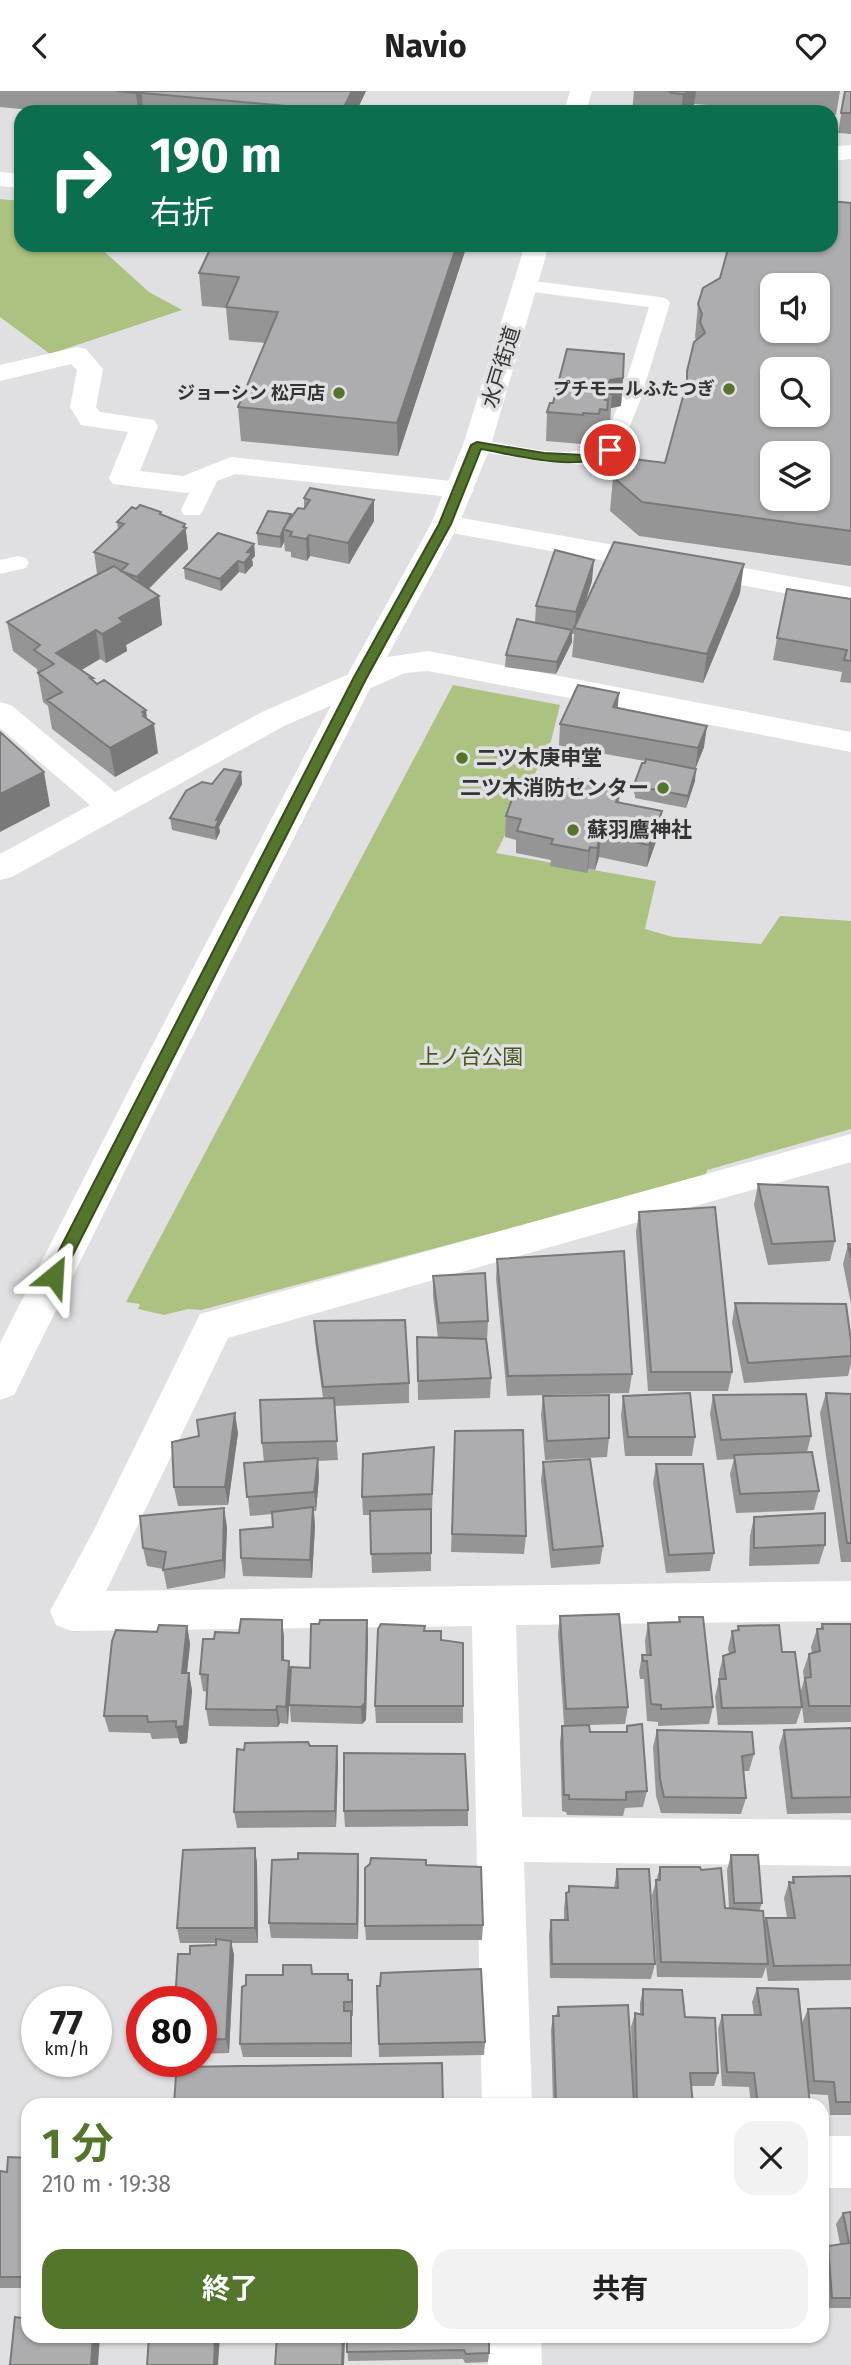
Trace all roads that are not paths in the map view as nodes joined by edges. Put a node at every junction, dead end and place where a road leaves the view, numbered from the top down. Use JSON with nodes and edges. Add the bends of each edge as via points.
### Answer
{"nodes":[{"id":1,"x":535,"y":252,"type":"edge"},
{"id":2,"x":525,"y":286,"type":"junction"},
{"id":3,"x":0,"y":373,"type":"edge"},
{"id":4,"x":477,"y":445,"type":"junction"},
{"id":5,"x":209,"y":475,"type":"junction"},
{"id":6,"x":460,"y":490,"type":"junction"},
{"id":7,"x":192,"y":510,"type":"dead end"},
{"id":8,"x":445,"y":524,"type":"junction"},
{"id":9,"x":851,"y":596,"type":"edge"},
{"id":10,"x":360,"y":679,"type":"junction"},
{"id":11,"x":0,"y":712,"type":"edge"},
{"id":12,"x":851,"y":742,"type":"edge"},
{"id":13,"x":114,"y":808,"type":"junction"},
{"id":14,"x":0,"y":869,"type":"edge"},
{"id":15,"x":851,"y":1148,"type":"edge"},
{"id":16,"x":0,"y":1383,"type":"edge"},
{"id":17,"x":851,"y":1601,"type":"edge"},
{"id":18,"x":493,"y":1605,"type":"junction"},
{"id":19,"x":500,"y":1839,"type":"junction"},
{"id":20,"x":851,"y":1843,"type":"edge"},
{"id":21,"x":507,"y":2098,"type":"edge"},
{"id":22,"x":829,"y":2162,"type":"edge"},
{"id":23,"x":851,"y":2162,"type":"edge"},
{"id":24,"x":514,"y":2343,"type":"edge"},
{"id":25,"x":515,"y":2365,"type":"edge"}],
"edges":[{"from":1,"to":2,"type":"main road","name":"水戸街道"},
{"from":2,"to":4,"type":"main road","name":"水戸街道"},
{"from":2,"to":4,"type":"lane","via":[[660,303],[610,450],[585,459]]},
{"from":3,"to":5,"type":"main road","via":[[77,355],[90,369],[83,407],[91,419],[144,426],[124,478],[187,485]]},
{"from":4,"to":6,"type":"main road","name":"水戸街道"},
{"from":5,"to":6,"type":"main road","via":[[231,465]]},
{"from":5,"to":7,"type":"lane"},
{"from":6,"to":8,"type":"main road","name":"水戸街道"},
{"from":8,"to":9,"type":"main road"},
{"from":8,"to":10,"type":"main road","name":"水戸街道"},
{"from":10,"to":12,"type":"main road","via":[[399,664],[428,661]]},
{"from":10,"to":13,"type":"main road","via":[[273,719]]},
{"from":10,"to":16,"type":"main road","name":"水戸街道"},
{"from":11,"to":13,"type":"main road"},
{"from":13,"to":14,"type":"main road"},
{"from":15,"to":18,"type":"main road","via":[[214,1326],[72,1611]]},
{"from":17,"to":18,"type":"main road"},
{"from":18,"to":19,"type":"main road"},
{"from":19,"to":20,"type":"main road"},
{"from":19,"to":21,"type":"main road"},
{"from":22,"to":23,"type":"main road"},
{"from":24,"to":25,"type":"main road"}]}
